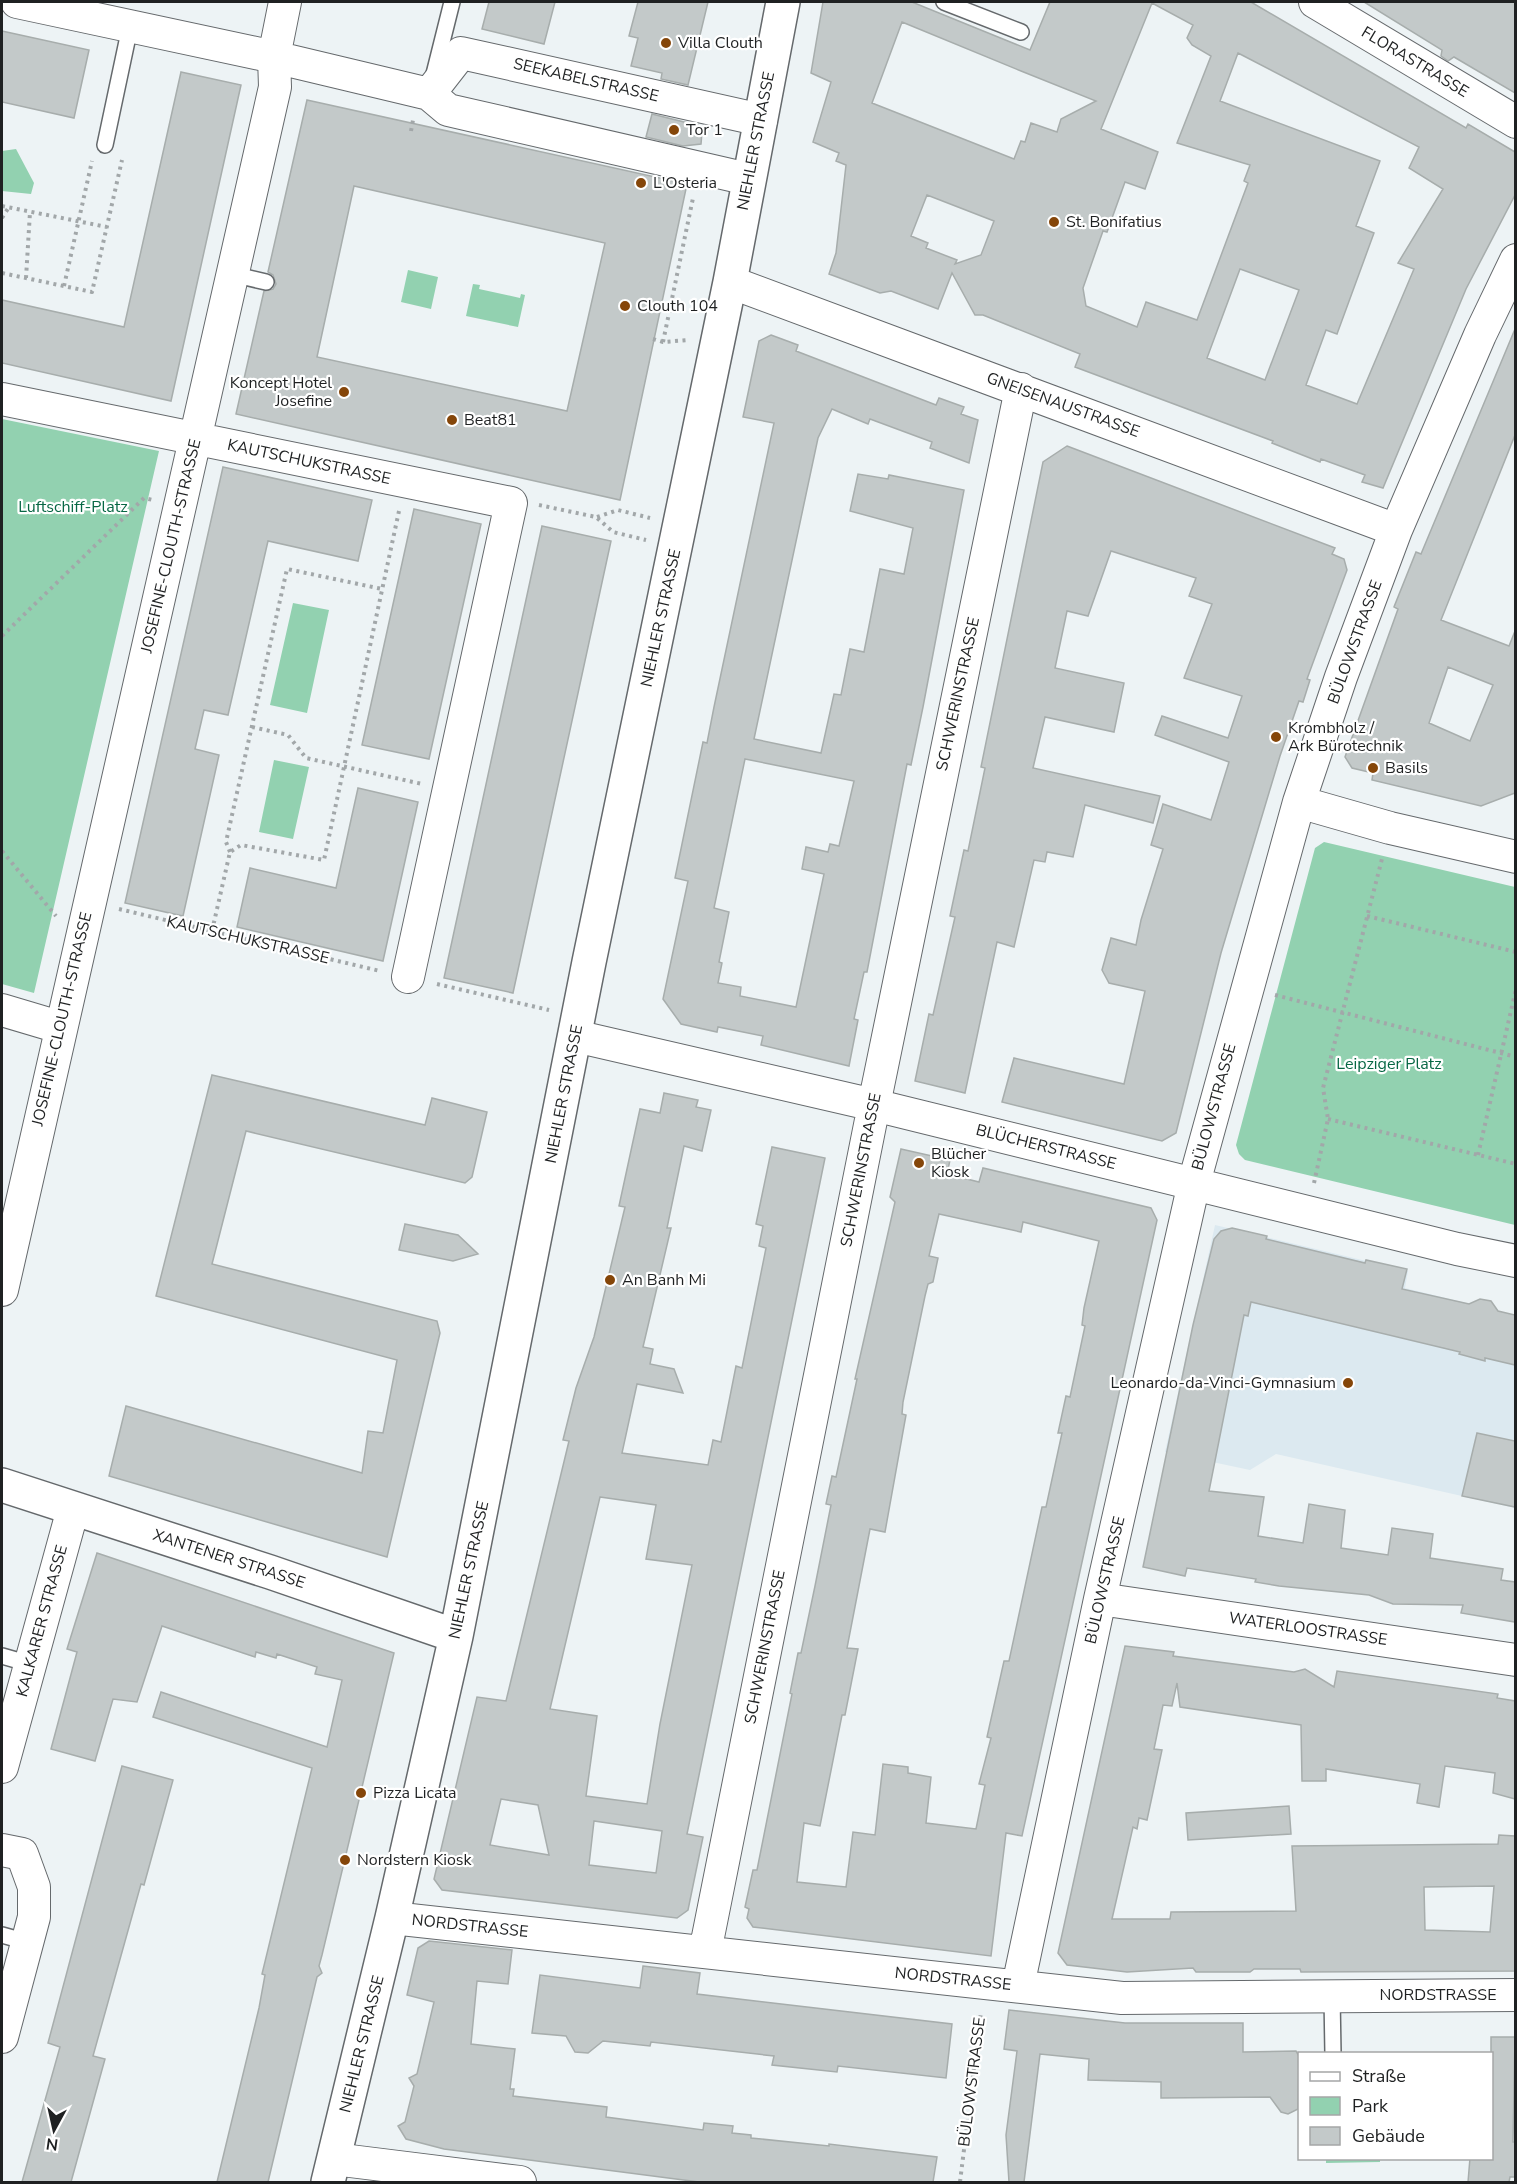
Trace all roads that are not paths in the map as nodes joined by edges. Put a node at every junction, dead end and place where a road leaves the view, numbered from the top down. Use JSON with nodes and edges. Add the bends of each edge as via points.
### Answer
{"nodes":[{"id":1,"x":17,"y":2,"type":"edge"},
{"id":2,"x":285,"y":2,"type":"edge"},
{"id":3,"x":452,"y":2,"type":"edge"},
{"id":4,"x":783,"y":2,"type":"edge"},
{"id":5,"x":944,"y":2,"type":"edge"},
{"id":6,"x":1315,"y":2,"type":"edge"},
{"id":7,"x":130,"y":27,"type":"junction"},
{"id":8,"x":1021,"y":32,"type":"dead end"},
{"id":9,"x":274,"y":57,"type":"junction"},
{"id":10,"x":429,"y":94,"type":"junction"},
{"id":11,"x":761,"y":120,"type":"junction"},
{"id":12,"x":1515,"y":122,"type":"edge"},
{"id":13,"x":105,"y":145,"type":"dead end"},
{"id":14,"x":748,"y":179,"type":"junction"},
{"id":15,"x":1515,"y":260,"type":"edge"},
{"id":16,"x":232,"y":274,"type":"junction"},
{"id":17,"x":266,"y":282,"type":"dead end"},
{"id":18,"x":730,"y":282,"type":"junction"},
{"id":19,"x":1021,"y":389,"type":"junction"},
{"id":20,"x":2,"y":399,"type":"edge"},
{"id":21,"x":196,"y":439,"type":"junction"},
{"id":22,"x":1396,"y":530,"type":"junction"},
{"id":23,"x":1299,"y":802,"type":"junction"},
{"id":24,"x":1515,"y":857,"type":"edge"},
{"id":25,"x":408,"y":977,"type":"road end"},
{"id":26,"x":2,"y":1010,"type":"edge"},
{"id":27,"x":59,"y":1027,"type":"junction"},
{"id":28,"x":577,"y":1027,"type":"junction"},
{"id":29,"x":873,"y":1105,"type":"junction"},
{"id":30,"x":1194,"y":1183,"type":"junction"},
{"id":31,"x":1515,"y":1261,"type":"edge"},
{"id":32,"x":4,"y":1270,"type":"edge"},
{"id":33,"x":2,"y":1485,"type":"edge"},
{"id":34,"x":73,"y":1509,"type":"junction"},
{"id":35,"x":1100,"y":1599,"type":"junction"},
{"id":36,"x":456,"y":1636,"type":"junction"},
{"id":37,"x":16,"y":1660,"type":"edge"},
{"id":38,"x":1515,"y":1660,"type":"edge"},
{"id":39,"x":2,"y":1767,"type":"edge"},
{"id":40,"x":2,"y":1850,"type":"edge"},
{"id":41,"x":392,"y":1918,"type":"junction"},
{"id":42,"x":14,"y":1939,"type":"edge"},
{"id":43,"x":705,"y":1952,"type":"junction"},
{"id":44,"x":1018,"y":1986,"type":"junction"},
{"id":45,"x":1515,"y":1995,"type":"edge"},
{"id":46,"x":1332,"y":1996,"type":"junction"},
{"id":47,"x":2,"y":2037,"type":"edge"},
{"id":48,"x":1333,"y":2052,"type":"edge"},
{"id":49,"x":331,"y":2171,"type":"edge"},
{"id":50,"x":520,"y":2182,"type":"edge"}],
"edges":[{"from":1,"to":7,"type":"street"},
{"from":2,"to":9,"type":"street"},
{"from":3,"to":10,"type":"lane"},
{"from":4,"to":11,"type":"street","name":"NIEHLER STRASSE"},
{"from":5,"to":8,"type":"lane"},
{"from":6,"to":12,"type":"street","name":"FLORASTRASSE"},
{"from":7,"to":9,"type":"street"},
{"from":7,"to":13,"type":"lane"},
{"from":9,"to":10,"type":"street"},
{"from":9,"to":16,"type":"street","name":"JOSEFINE-CLOUTH-STRASSE","via":[[275,87]]},
{"from":10,"to":11,"type":"street","name":"SEEKABELSTRASSE","via":[[462,53]]},
{"from":10,"to":14,"type":"street","via":[[448,110]]},
{"from":11,"to":14,"type":"street","name":"NIEHLER STRASSE"},
{"from":14,"to":18,"type":"street","name":"NIEHLER STRASSE"},
{"from":15,"to":22,"type":"street","name":"BÜLOWSTRASSE"},
{"from":16,"to":17,"type":"lane"},
{"from":16,"to":21,"type":"street","name":"JOSEFINE-CLOUTH-STRASSE"},
{"from":18,"to":19,"type":"street","name":"GNEISENAUSTRASSE"},
{"from":18,"to":28,"type":"street","name":"NIEHLER STRASSE"},
{"from":19,"to":22,"type":"street","name":"GNEISENAUSTRASSE"},
{"from":19,"to":29,"type":"street","name":"SCHWERINSTRASSE"},
{"from":20,"to":21,"type":"street","name":"KAUTSCHUKSTRASSE"},
{"from":21,"to":25,"type":"street","name":"KAUTSCHUKSTRASSE","via":[[511,503]]},
{"from":21,"to":27,"type":"street","name":"JOSEFINE-CLOUTH-STRASSE"},
{"from":22,"to":23,"type":"street","name":"BÜLOWSTRASSE"},
{"from":23,"to":24,"type":"street"},
{"from":23,"to":30,"type":"street","name":"BÜLOWSTRASSE"},
{"from":26,"to":27,"type":"street"},
{"from":27,"to":32,"type":"street","name":"JOSEFINE-CLOUTH-STRASSE"},
{"from":28,"to":29,"type":"street","name":"BLÜCHERSTRASSE"},
{"from":28,"to":36,"type":"street","name":"NIEHLER STRASSE"},
{"from":29,"to":30,"type":"street","name":"BLÜCHERSTRASSE"},
{"from":29,"to":43,"type":"street","name":"SCHWERINSTRASSE"},
{"from":30,"to":31,"type":"street","name":"BLÜCHERSTRASSE"},
{"from":30,"to":35,"type":"street","name":"BÜLOWSTRASSE"},
{"from":33,"to":34,"type":"street","name":"XANTENER STRASSE"},
{"from":34,"to":36,"type":"street","name":"XANTENER STRASSE"},
{"from":34,"to":37,"type":"street","name":"KALKARER STRASSE"},
{"from":35,"to":38,"type":"street","name":"WATERLOOSTRASSE"},
{"from":35,"to":44,"type":"street","name":"BÜLOWSTRASSE"},
{"from":36,"to":41,"type":"street","name":"NIEHLER STRASSE"},
{"from":37,"to":39,"type":"street","name":"KALKARER STRASSE"},
{"from":40,"to":42,"type":"street","via":[[22,1854],[34,1887],[34,1917]]},
{"from":41,"to":43,"type":"street","name":"NORDSTRASSE"},
{"from":41,"to":49,"type":"street","name":"NIEHLER STRASSE"},
{"from":42,"to":47,"type":"street"},
{"from":43,"to":44,"type":"street","name":"NORDSTRASSE"},
{"from":44,"to":46,"type":"street","name":"NORDSTRASSE","via":[[1122,1998]]},
{"from":45,"to":46,"type":"street","name":"NORDSTRASSE"},
{"from":46,"to":48,"type":"lane"},
{"from":49,"to":50,"type":"street"}]}
